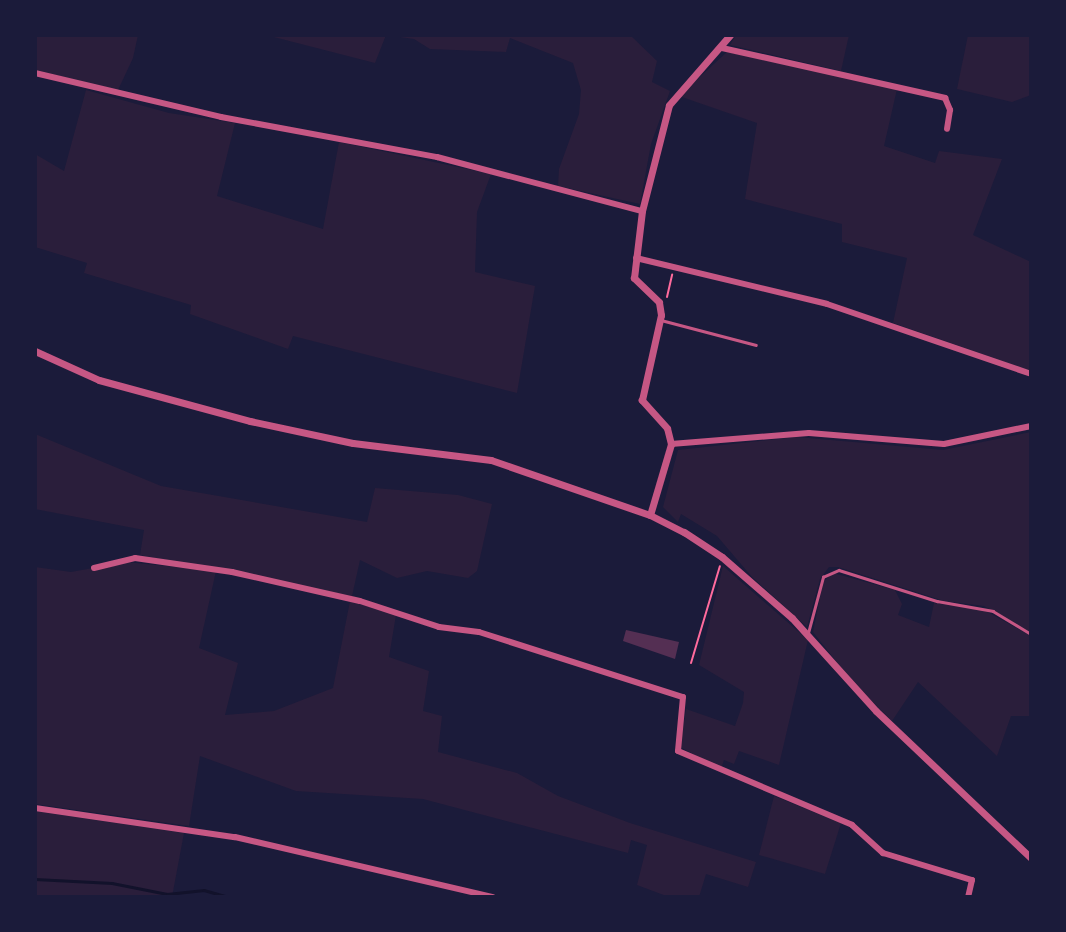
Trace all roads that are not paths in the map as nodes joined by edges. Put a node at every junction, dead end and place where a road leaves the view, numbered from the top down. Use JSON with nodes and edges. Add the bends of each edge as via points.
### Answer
{"nodes":[{"id":1,"x":730,"y":35,"type":"edge"},
{"id":2,"x":722,"y":48,"type":"junction"},
{"id":3,"x":35,"y":73,"type":"edge"},
{"id":4,"x":947,"y":129,"type":"dead end"},
{"id":5,"x":642,"y":211,"type":"junction"},
{"id":6,"x":636,"y":258,"type":"junction"},
{"id":7,"x":660,"y":320,"type":"junction"},
{"id":8,"x":756,"y":345,"type":"dead end"},
{"id":9,"x":35,"y":351,"type":"edge"},
{"id":10,"x":1031,"y":374,"type":"edge"},
{"id":11,"x":1031,"y":426,"type":"edge"},
{"id":12,"x":671,"y":443,"type":"junction"},
{"id":13,"x":650,"y":515,"type":"junction"},
{"id":14,"x":94,"y":568,"type":"dead end"},
{"id":15,"x":808,"y":633,"type":"junction"},
{"id":16,"x":1031,"y":634,"type":"edge"},
{"id":17,"x":35,"y":808,"type":"edge"},
{"id":18,"x":1031,"y":858,"type":"edge"},
{"id":19,"x":493,"y":897,"type":"edge"},
{"id":20,"x":968,"y":897,"type":"edge"}],
"edges":[{"from":1,"to":2,"type":"street"},
{"from":2,"to":4,"type":"street","via":[[945,98],[950,110]]},
{"from":2,"to":5,"type":"street","via":[[669,105]]},
{"from":3,"to":5,"type":"street","via":[[221,117],[438,157]]},
{"from":5,"to":6,"type":"street"},
{"from":6,"to":7,"type":"street","via":[[635,282],[656,299]]},
{"from":6,"to":10,"type":"street","via":[[827,304]]},
{"from":7,"to":8,"type":"lane"},
{"from":7,"to":12,"type":"street","via":[[642,400],[667,428]]},
{"from":9,"to":13,"type":"street","via":[[99,380],[173,402],[353,443],[491,460]]},
{"from":11,"to":12,"type":"street","via":[[944,444],[809,433]]},
{"from":12,"to":13,"type":"street"},
{"from":13,"to":15,"type":"street","via":[[722,557]]},
{"from":14,"to":20,"type":"street","via":[[135,558],[232,572],[360,601],[439,627],[479,632],[683,697],[675,746],[680,753],[852,825],[883,853],[972,880]]},
{"from":15,"to":16,"type":"lane","via":[[823,577],[839,570],[937,601],[993,611]]},
{"from":15,"to":18,"type":"street","via":[[876,711]]},
{"from":17,"to":19,"type":"street","via":[[235,837]]}]}
